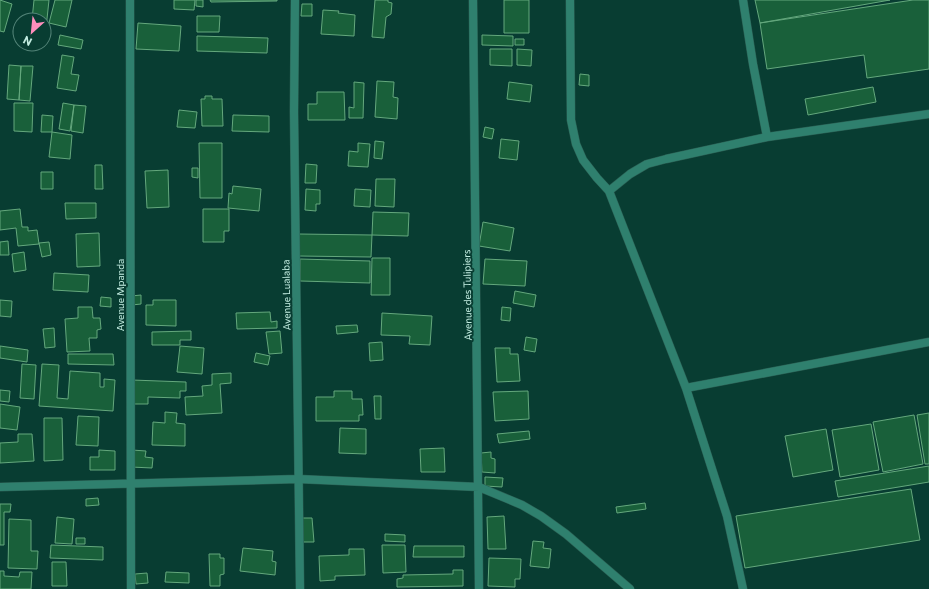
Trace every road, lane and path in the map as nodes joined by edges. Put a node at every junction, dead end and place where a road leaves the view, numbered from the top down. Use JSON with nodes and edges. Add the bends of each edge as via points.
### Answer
{"nodes":[{"id":1,"x":130,"y":0,"type":"edge"},
{"id":2,"x":295,"y":0,"type":"edge"},
{"id":3,"x":473,"y":0,"type":"edge"},
{"id":4,"x":570,"y":0,"type":"edge"},
{"id":5,"x":743,"y":0,"type":"edge"},
{"id":6,"x":929,"y":114,"type":"edge"},
{"id":7,"x":767,"y":137,"type":"junction"},
{"id":8,"x":609,"y":191,"type":"junction"},
{"id":9,"x":929,"y":342,"type":"edge"},
{"id":10,"x":686,"y":388,"type":"junction"},
{"id":11,"x":298,"y":480,"type":"junction"},
{"id":12,"x":130,"y":483,"type":"junction"},
{"id":13,"x":0,"y":487,"type":"edge"},
{"id":14,"x":479,"y":487,"type":"junction"},
{"id":15,"x":131,"y":589,"type":"edge"},
{"id":16,"x":300,"y":589,"type":"edge"},
{"id":17,"x":480,"y":589,"type":"edge"},
{"id":18,"x":630,"y":589,"type":"edge"},
{"id":19,"x":743,"y":589,"type":"edge"}],
"edges":[{"from":1,"to":12,"type":"street","name":"Avenue Mpanda"},
{"from":2,"to":11,"type":"street","name":"Avenue Lualaba"},
{"from":3,"to":14,"type":"street","name":"Avenue des Tulipiers"},
{"from":4,"to":8,"type":"street","via":[[571,120],[582,160]]},
{"from":5,"to":7,"type":"street"},
{"from":6,"to":7,"type":"street"},
{"from":7,"to":8,"type":"street","via":[[647,164]]},
{"from":8,"to":10,"type":"street"},
{"from":9,"to":10,"type":"street"},
{"from":10,"to":19,"type":"street","via":[[727,516]]},
{"from":11,"to":12,"type":"street"},
{"from":11,"to":14,"type":"street"},
{"from":11,"to":16,"type":"street","name":"Avenue Lualaba"},
{"from":12,"to":13,"type":"street"},
{"from":12,"to":15,"type":"street","name":"Avenue Mpanda"},
{"from":14,"to":17,"type":"street","name":"Avenue des Tulipiers"},
{"from":14,"to":18,"type":"street","via":[[541,516]]}]}
